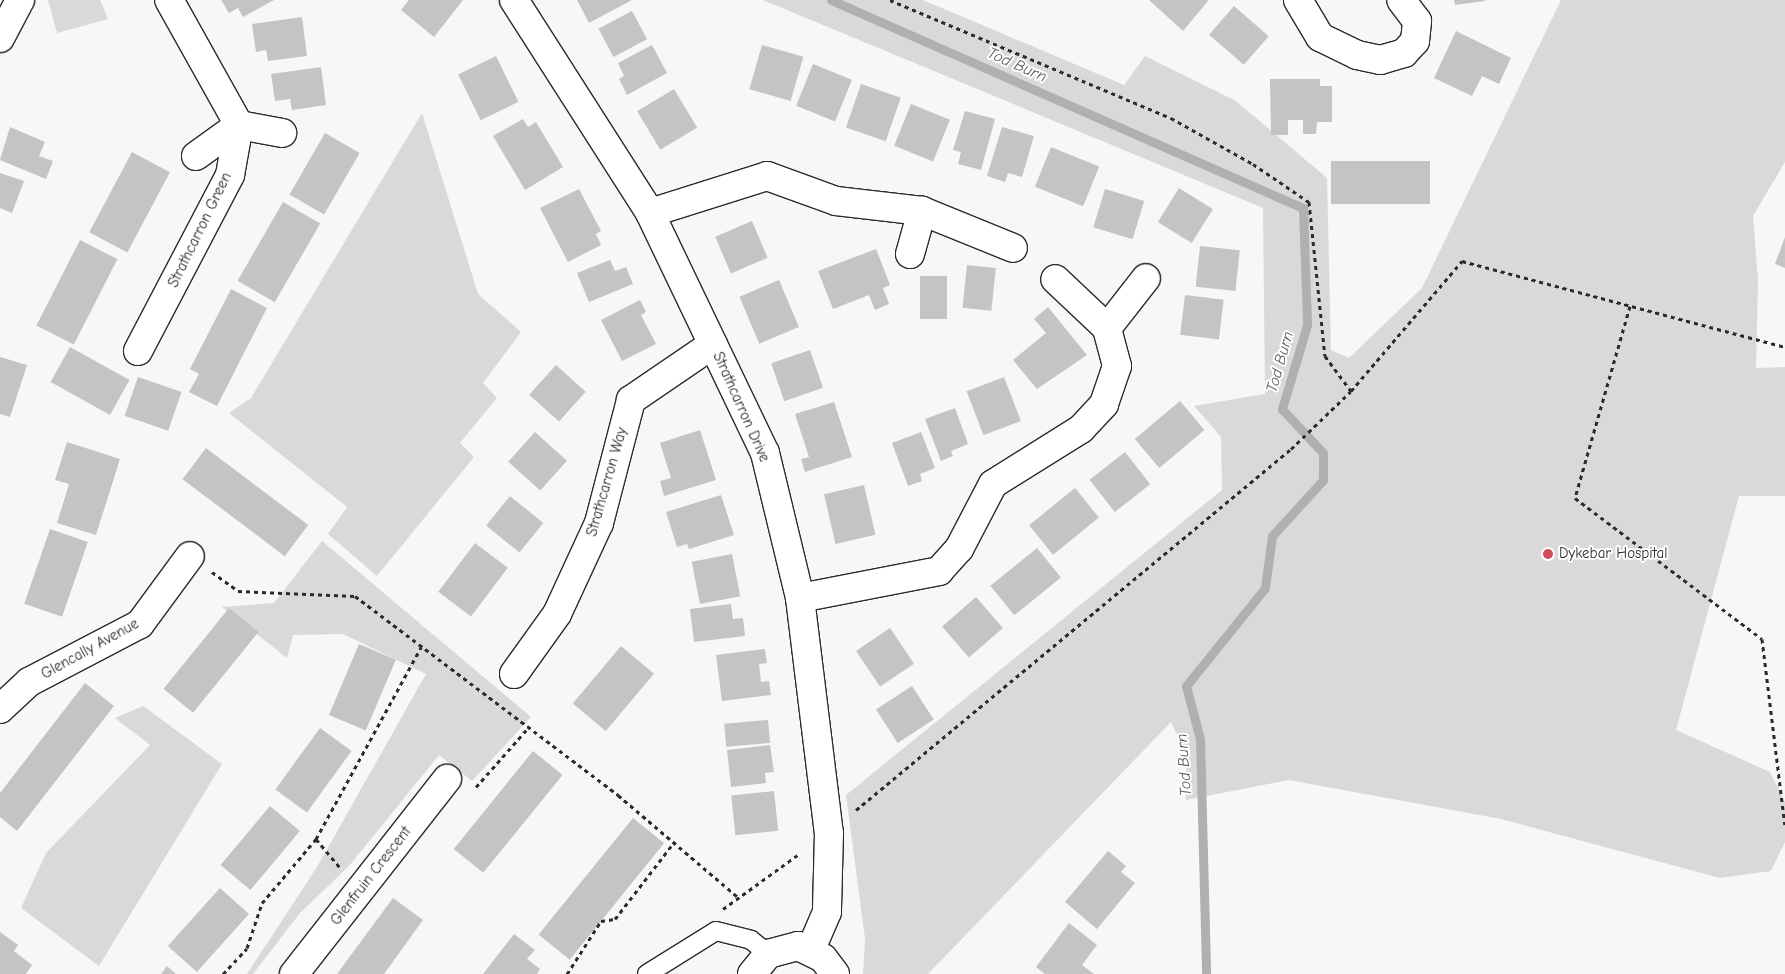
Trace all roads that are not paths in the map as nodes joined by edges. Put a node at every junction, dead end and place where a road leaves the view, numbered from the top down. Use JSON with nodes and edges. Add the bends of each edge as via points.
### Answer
{"nodes":[{"id":1,"x":20,"y":0,"type":"edge"},
{"id":2,"x":169,"y":0,"type":"edge"},
{"id":3,"x":514,"y":0,"type":"edge"},
{"id":4,"x":1298,"y":0,"type":"edge"},
{"id":5,"x":1401,"y":0,"type":"edge"},
{"id":6,"x":0,"y":38,"type":"edge"},
{"id":7,"x":239,"y":125,"type":"junction"},
{"id":8,"x":282,"y":133,"type":"dead end"},
{"id":9,"x":196,"y":156,"type":"dead end"},
{"id":10,"x":922,"y":210,"type":"junction"},
{"id":11,"x":650,"y":213,"type":"junction"},
{"id":12,"x":1013,"y":248,"type":"dead end"},
{"id":13,"x":910,"y":254,"type":"dead end"},
{"id":14,"x":1055,"y":278,"type":"dead end"},
{"id":15,"x":1146,"y":278,"type":"dead end"},
{"id":16,"x":1107,"y":328,"type":"junction"},
{"id":17,"x":713,"y":344,"type":"junction"},
{"id":18,"x":138,"y":350,"type":"dead end"},
{"id":19,"x":190,"y":556,"type":"road end"},
{"id":20,"x":800,"y":598,"type":"junction"},
{"id":21,"x":514,"y":674,"type":"dead end"},
{"id":22,"x":0,"y":710,"type":"edge"},
{"id":23,"x":447,"y":779,"type":"road end"},
{"id":24,"x":811,"y":949,"type":"junction"},
{"id":25,"x":760,"y":964,"type":"edge"},
{"id":26,"x":294,"y":974,"type":"edge"},
{"id":27,"x":647,"y":974,"type":"edge"},
{"id":28,"x":835,"y":974,"type":"edge"}],
"edges":[{"from":1,"to":6,"type":"street"},
{"from":2,"to":7,"type":"street"},
{"from":3,"to":11,"type":"street","name":"Strathcarron Drive"},
{"from":4,"to":5,"type":"street","via":[[1320,37],[1357,55],[1380,60],[1404,53],[1414,41],[1417,21]]},
{"from":7,"to":8,"type":"street"},
{"from":7,"to":9,"type":"street"},
{"from":7,"to":18,"type":"street","name":"Strathcarron Green","via":[[230,175]]},
{"from":10,"to":11,"type":"street","via":[[836,201],[767,176]]},
{"from":10,"to":12,"type":"street"},
{"from":10,"to":13,"type":"street"},
{"from":11,"to":17,"type":"street","name":"Strathcarron Drive"},
{"from":14,"to":16,"type":"street"},
{"from":15,"to":16,"type":"street"},
{"from":16,"to":20,"type":"street","via":[[1117,366],[1104,404],[1081,429],[993,484],[959,549],[939,571]]},
{"from":17,"to":20,"type":"street","name":"Strathcarron Drive","via":[[766,453]]},
{"from":17,"to":21,"type":"street","name":"Strathcarron Way","via":[[631,400],[599,523],[557,614]]},
{"from":19,"to":22,"type":"street","name":"Glencally Avenue","via":[[140,624],[29,682]]},
{"from":20,"to":24,"type":"street","name":"Strathcarron Drive","via":[[829,833],[827,912]]},
{"from":23,"to":26,"type":"street","name":"Glenfruin Crescent"},
{"from":24,"to":25,"type":"street","via":[[782,947]]},
{"from":24,"to":28,"type":"street","via":[[824,958]]},
{"from":25,"to":27,"type":"lane","via":[[752,940],[716,931]]}]}
